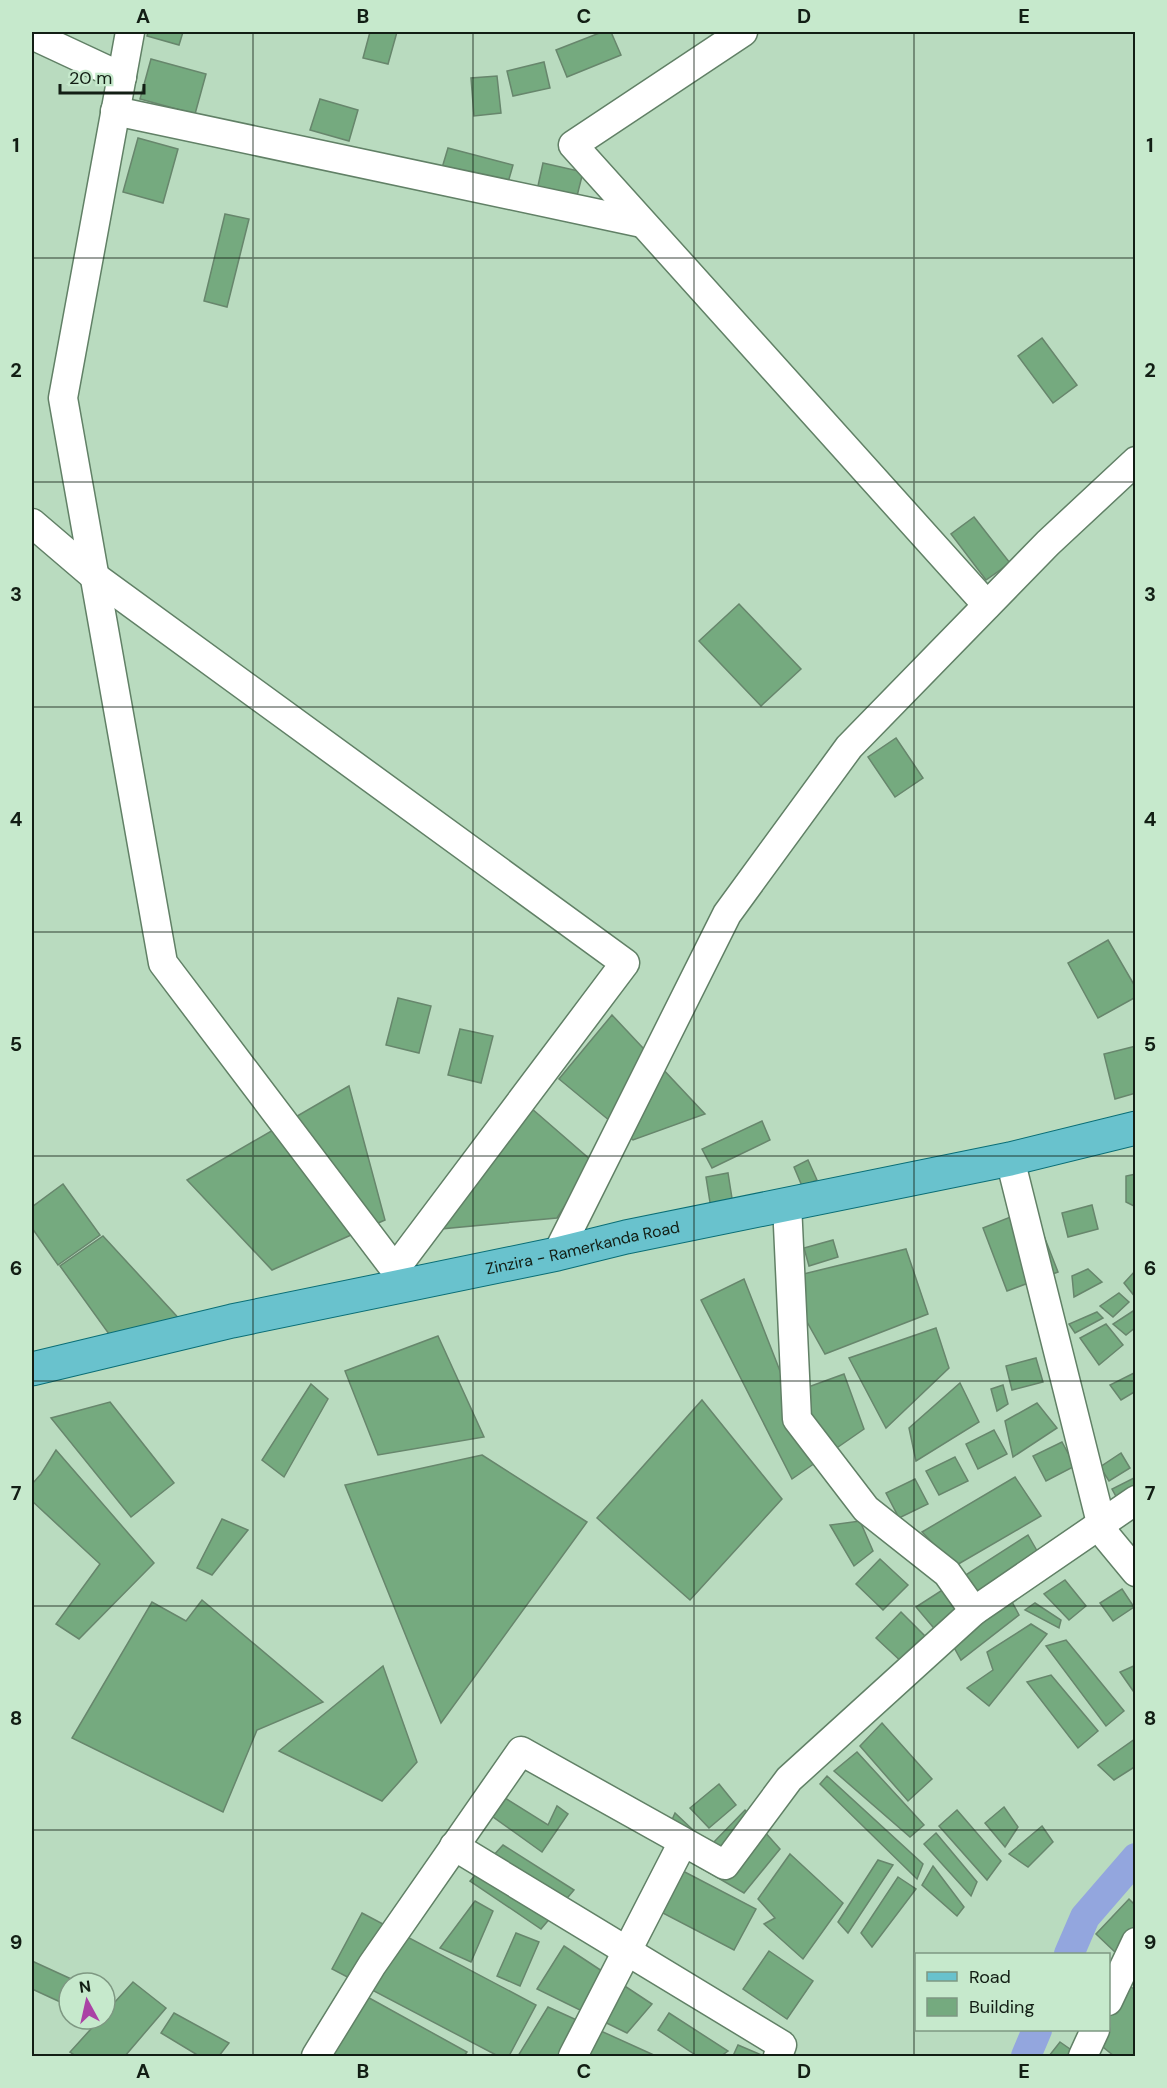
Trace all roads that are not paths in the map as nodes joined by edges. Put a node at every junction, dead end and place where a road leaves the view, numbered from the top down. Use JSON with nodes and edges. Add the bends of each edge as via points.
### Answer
{"nodes":[{"id":1,"x":130,"y":32,"type":"edge"},
{"id":2,"x":743,"y":32,"type":"edge"},
{"id":3,"x":32,"y":35,"type":"edge"},
{"id":4,"x":122,"y":77,"type":"junction"},
{"id":5,"x":115,"y":111,"type":"junction"},
{"id":6,"x":642,"y":222,"type":"junction"},
{"id":7,"x":1136,"y":461,"type":"edge"},
{"id":8,"x":32,"y":523,"type":"edge"},
{"id":9,"x":94,"y":576,"type":"junction"},
{"id":10,"x":987,"y":605,"type":"junction"},
{"id":11,"x":1136,"y":1128,"type":"edge"},
{"id":12,"x":1010,"y":1159,"type":"junction"},
{"id":13,"x":787,"y":1204,"type":"junction"},
{"id":14,"x":557,"y":1254,"type":"junction"},
{"id":15,"x":401,"y":1276,"type":"junction"},
{"id":16,"x":32,"y":1369,"type":"edge"},
{"id":17,"x":1136,"y":1500,"type":"edge"},
{"id":18,"x":1101,"y":1523,"type":"junction"},
{"id":19,"x":1136,"y":1572,"type":"edge"},
{"id":20,"x":974,"y":1611,"type":"junction"},
{"id":21,"x":683,"y":1842,"type":"junction"},
{"id":22,"x":454,"y":1846,"type":"junction"},
{"id":23,"x":1136,"y":1942,"type":"edge"},
{"id":24,"x":627,"y":1951,"type":"junction"},
{"id":25,"x":1110,"y":1997,"type":"edge"},
{"id":26,"x":1095,"y":2031,"type":"edge"},
{"id":27,"x":316,"y":2056,"type":"edge"},
{"id":28,"x":573,"y":2056,"type":"edge"},
{"id":29,"x":778,"y":2056,"type":"edge"},
{"id":30,"x":1083,"y":2056,"type":"edge"}],
"edges":[{"from":1,"to":4,"type":"street"},
{"from":2,"to":6,"type":"street","via":[[573,145]]},
{"from":3,"to":4,"type":"street"},
{"from":4,"to":5,"type":"street"},
{"from":5,"to":6,"type":"street"},
{"from":5,"to":9,"type":"street","via":[[63,398]]},
{"from":6,"to":10,"type":"street"},
{"from":7,"to":10,"type":"street"},
{"from":8,"to":9,"type":"street"},
{"from":9,"to":15,"type":"street","via":[[163,963]]},
{"from":9,"to":15,"type":"street","via":[[625,963]]},
{"from":10,"to":14,"type":"street","via":[[849,747],[727,914]]},
{"from":11,"to":12,"type":"main road","name":"Zinzira - Ramerkanda Road"},
{"from":12,"to":13,"type":"main road","name":"Zinzira - Ramerkanda Road"},
{"from":12,"to":18,"type":"street"},
{"from":13,"to":14,"type":"main road","name":"Zinzira - Ramerkanda Road"},
{"from":13,"to":20,"type":"street","via":[[797,1419],[866,1509],[947,1574]]},
{"from":14,"to":15,"type":"main road","name":"Zinzira - Ramerkanda Road"},
{"from":15,"to":16,"type":"main road","name":"Zinzira - Ramerkanda Road"},
{"from":17,"to":18,"type":"street"},
{"from":18,"to":19,"type":"street","via":[[1107,1537]]},
{"from":18,"to":20,"type":"street"},
{"from":20,"to":21,"type":"street","via":[[789,1779],[725,1865]]},
{"from":21,"to":22,"type":"street","via":[[521,1751]]},
{"from":21,"to":24,"type":"street"},
{"from":22,"to":24,"type":"street"},
{"from":22,"to":27,"type":"street","via":[[372,1965]]},
{"from":23,"to":25,"type":"street"},
{"from":24,"to":28,"type":"street"},
{"from":24,"to":29,"type":"street","via":[[782,2045]]},
{"from":26,"to":30,"type":"street"}]}
